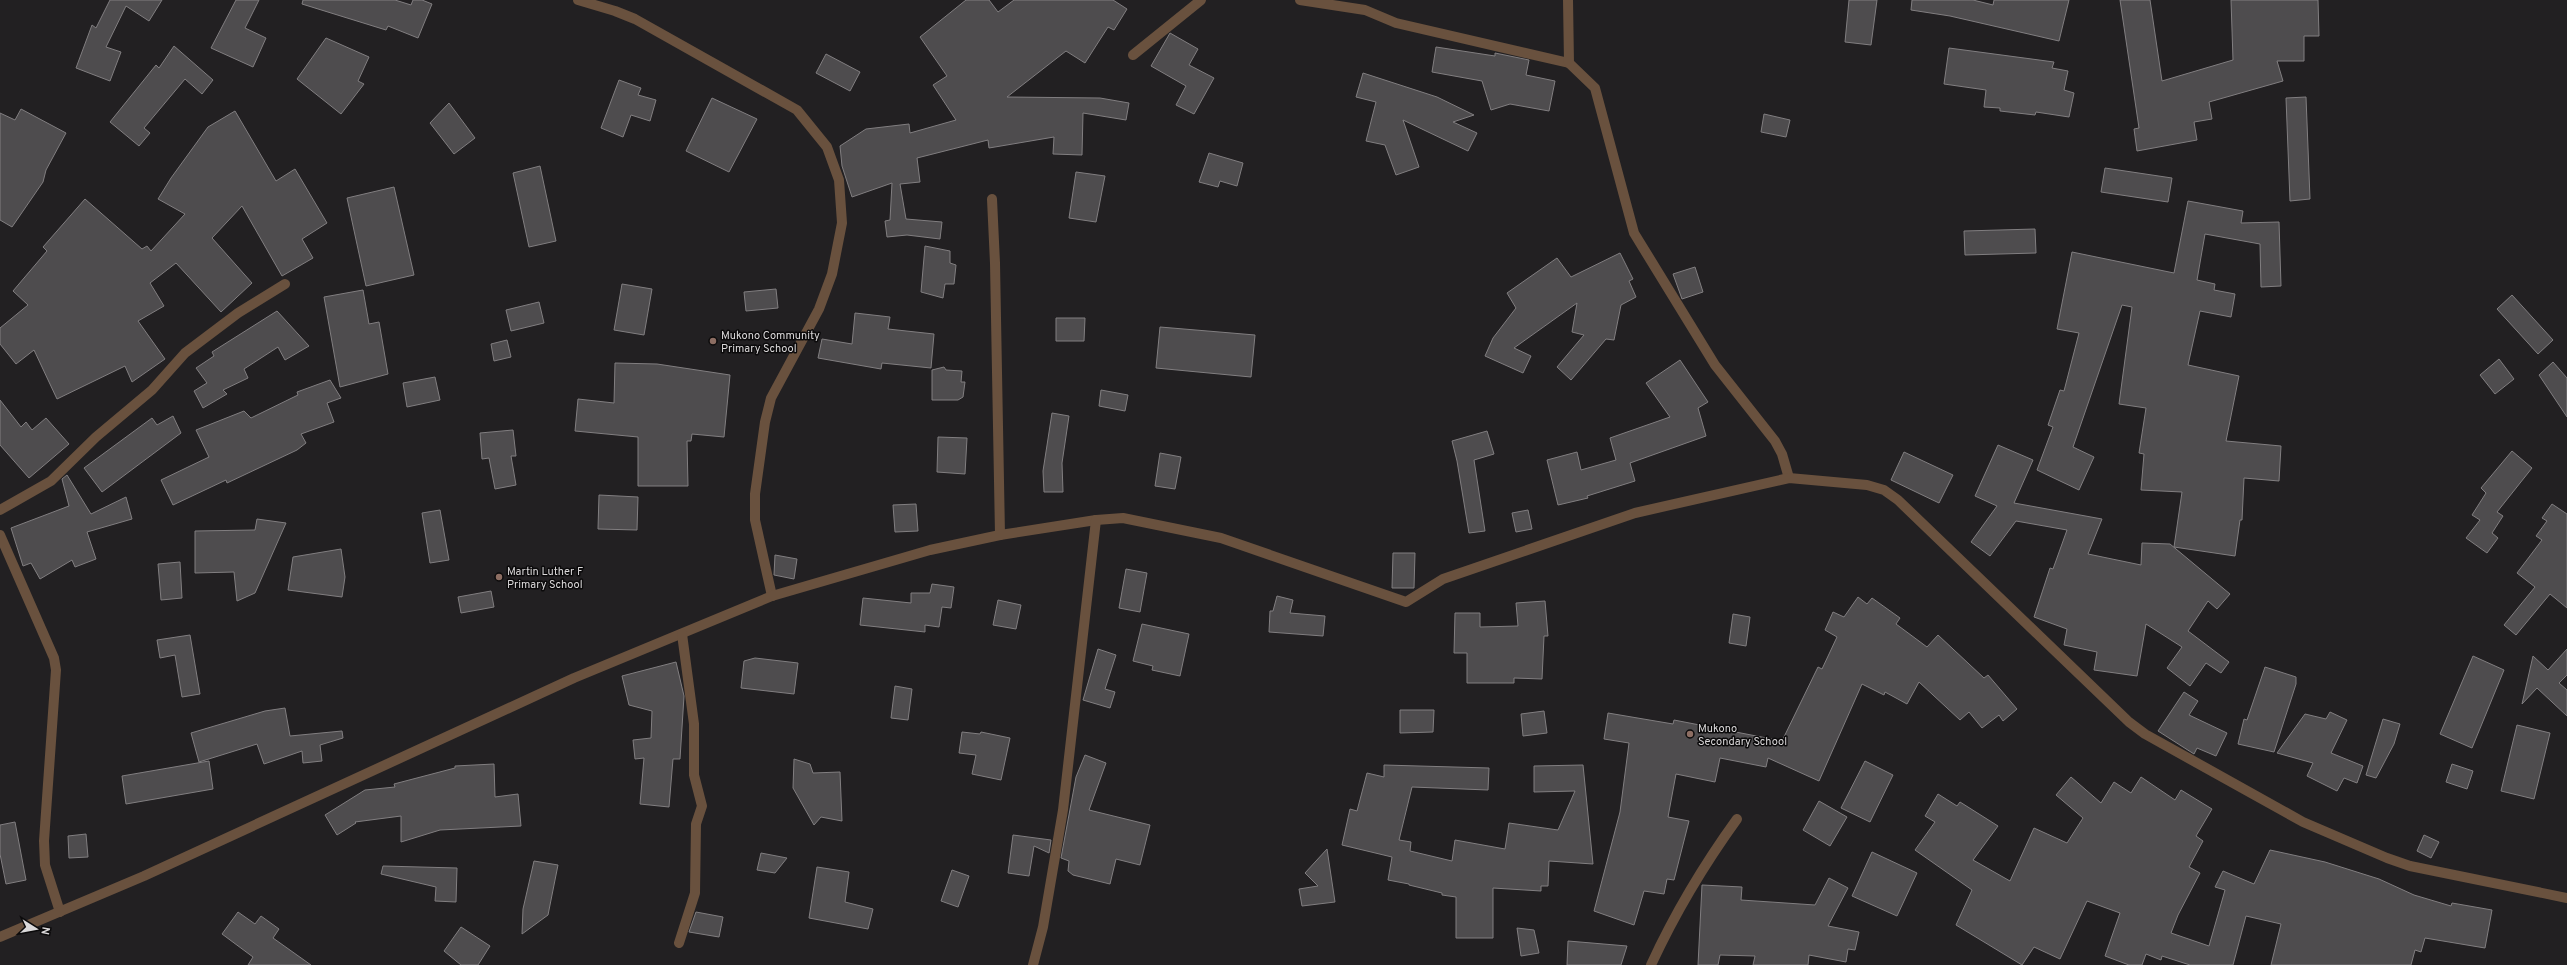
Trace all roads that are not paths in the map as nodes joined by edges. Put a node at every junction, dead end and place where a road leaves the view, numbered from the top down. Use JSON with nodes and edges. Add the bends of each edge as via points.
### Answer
{"nodes":[{"id":1,"x":578,"y":0,"type":"edge"},
{"id":2,"x":1201,"y":0,"type":"edge"},
{"id":3,"x":1300,"y":0,"type":"edge"},
{"id":4,"x":1568,"y":0,"type":"edge"},
{"id":5,"x":1133,"y":55,"type":"dead end"},
{"id":6,"x":1569,"y":63,"type":"junction"},
{"id":7,"x":992,"y":199,"type":"dead end"},
{"id":8,"x":285,"y":284,"type":"dead end"},
{"id":9,"x":1789,"y":478,"type":"junction"},
{"id":10,"x":0,"y":510,"type":"edge"},
{"id":11,"x":1096,"y":520,"type":"junction"},
{"id":12,"x":0,"y":535,"type":"edge"},
{"id":13,"x":1000,"y":535,"type":"junction"},
{"id":14,"x":772,"y":596,"type":"junction"},
{"id":15,"x":682,"y":634,"type":"junction"},
{"id":16,"x":1737,"y":819,"type":"dead end"},
{"id":17,"x":2567,"y":898,"type":"edge"},
{"id":18,"x":60,"y":912,"type":"junction"},
{"id":19,"x":0,"y":937,"type":"edge"},
{"id":20,"x":679,"y":943,"type":"dead end"},
{"id":21,"x":1033,"y":965,"type":"edge"},
{"id":22,"x":1651,"y":965,"type":"edge"}],
"edges":[{"from":1,"to":14,"type":"street","via":[[615,10],[635,19],[797,110],[828,147],[834,162],[839,180],[842,223],[832,274],[819,309],[771,398],[765,422],[755,494],[755,520]]},
{"from":2,"to":5,"type":"street"},
{"from":3,"to":6,"type":"street","via":[[1365,10],[1396,23]]},
{"from":4,"to":6,"type":"street"},
{"from":6,"to":9,"type":"street","via":[[1595,88],[1634,233],[1715,365],[1775,441]]},
{"from":7,"to":13,"type":"street"},
{"from":8,"to":10,"type":"street","via":[[238,313],[185,353],[152,390],[96,437],[51,481]]},
{"from":9,"to":11,"type":"street","via":[[1635,513],[1443,579],[1406,602],[1221,538],[1122,518]]},
{"from":9,"to":17,"type":"street","via":[[1868,485],[1884,490],[1898,500],[2129,722],[2145,734],[2303,822],[2410,866]]},
{"from":11,"to":13,"type":"street"},
{"from":11,"to":21,"type":"street","via":[[1063,810],[1044,927]]},
{"from":12,"to":18,"type":"street","via":[[54,658],[56,670],[44,841],[45,866]]},
{"from":13,"to":14,"type":"street","via":[[930,550]]},
{"from":14,"to":15,"type":"street"},
{"from":15,"to":18,"type":"street","via":[[574,678],[144,876]]},
{"from":15,"to":20,"type":"street","via":[[694,724],[694,775],[702,806],[696,824],[695,893]]},
{"from":16,"to":22,"type":"street","via":[[1711,855],[1674,916]]},
{"from":18,"to":19,"type":"street"}]}
